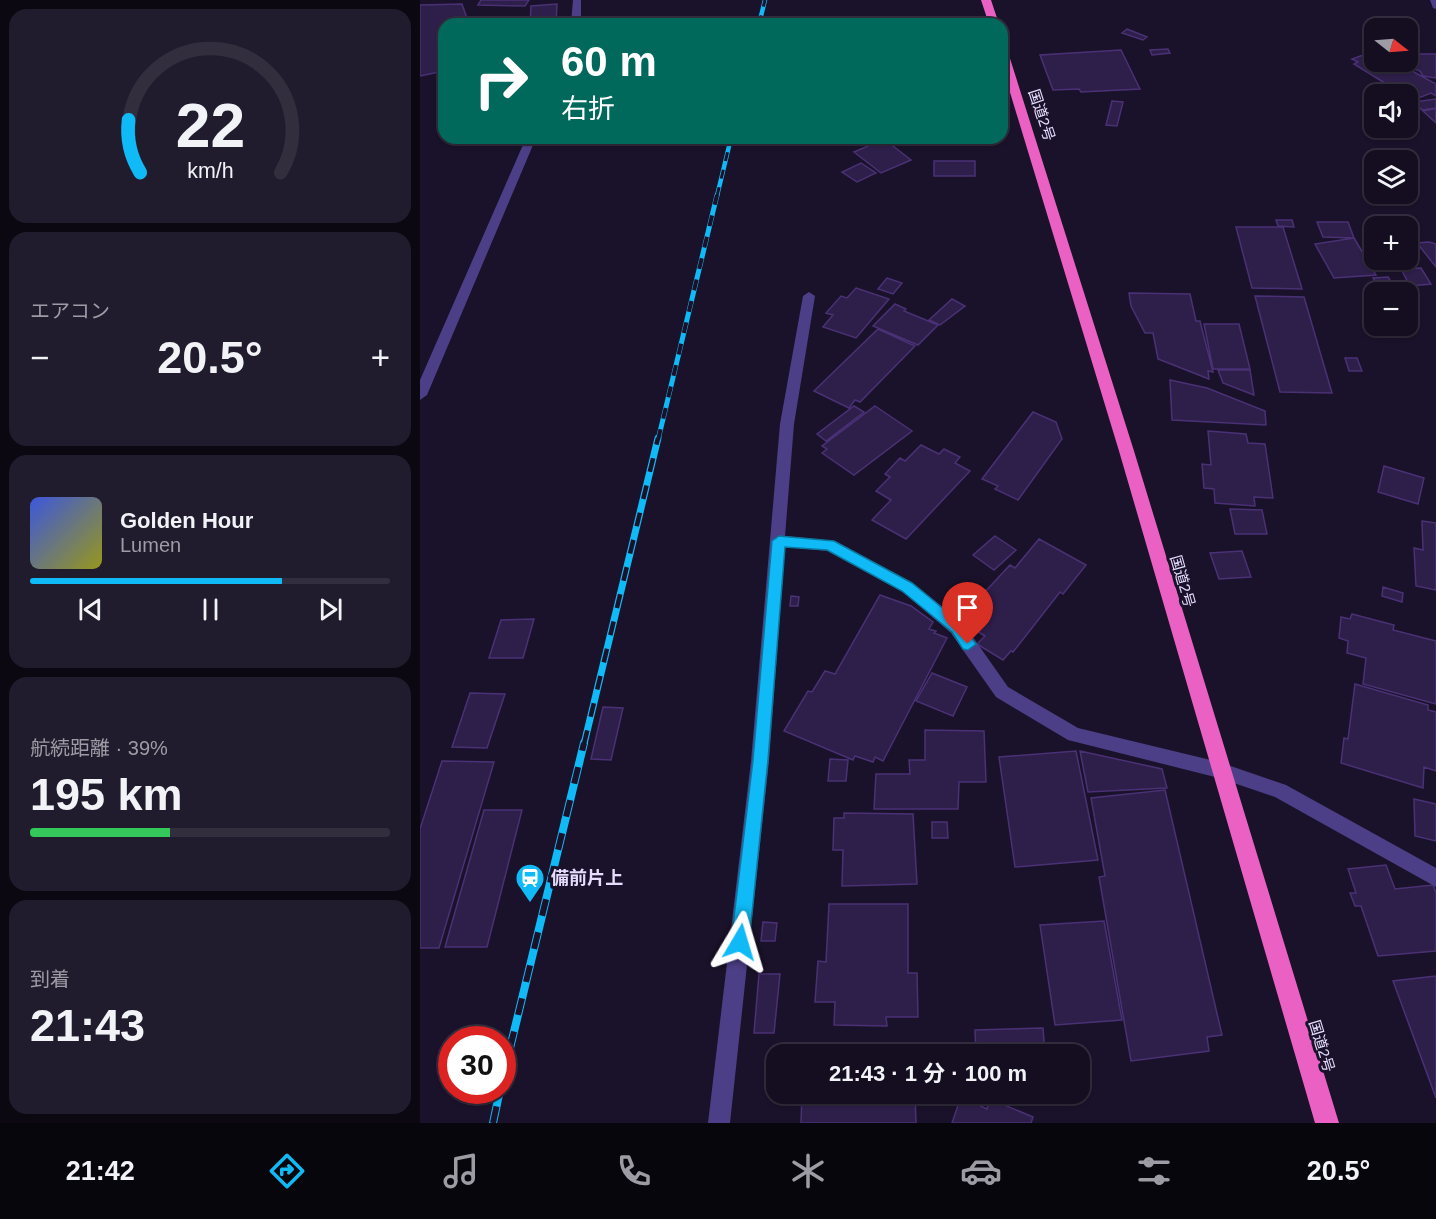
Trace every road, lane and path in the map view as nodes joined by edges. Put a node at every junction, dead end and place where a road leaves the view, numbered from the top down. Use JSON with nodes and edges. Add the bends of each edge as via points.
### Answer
{"nodes":[{"id":1,"x":577,"y":0,"type":"edge"},
{"id":2,"x":986,"y":0,"type":"edge"},
{"id":3,"x":1434,"y":0,"type":"edge"},
{"id":4,"x":1436,"y":6,"type":"edge"},
{"id":5,"x":576,"y":18,"type":"edge"},
{"id":6,"x":992,"y":18,"type":"edge"},
{"id":7,"x":1008,"y":68,"type":"edge"},
{"id":8,"x":528,"y":144,"type":"edge"},
{"id":9,"x":809,"y":296,"type":"dead end"},
{"id":10,"x":420,"y":395,"type":"edge"},
{"id":11,"x":779,"y":541,"type":"junction"},
{"id":12,"x":1219,"y":770,"type":"junction"},
{"id":13,"x":1436,"y":878,"type":"edge"},
{"id":14,"x":719,"y":1123,"type":"edge"},
{"id":15,"x":1327,"y":1123,"type":"edge"}],
"edges":[{"from":1,"to":5,"type":"street"},
{"from":2,"to":6,"type":"highway"},
{"from":3,"to":4,"type":"street"},
{"from":7,"to":12,"type":"highway","name":"国道2号","via":[[1082,299]]},
{"from":8,"to":10,"type":"street"},
{"from":9,"to":11,"type":"street","via":[[787,424]]},
{"from":11,"to":12,"type":"street","via":[[830,545],[907,587],[957,628],[1002,692],[1074,735]]},
{"from":11,"to":14,"type":"street","via":[[760,760]]},
{"from":12,"to":13,"type":"street","via":[[1280,791]]},
{"from":12,"to":15,"type":"highway","name":"国道2号"}]}
